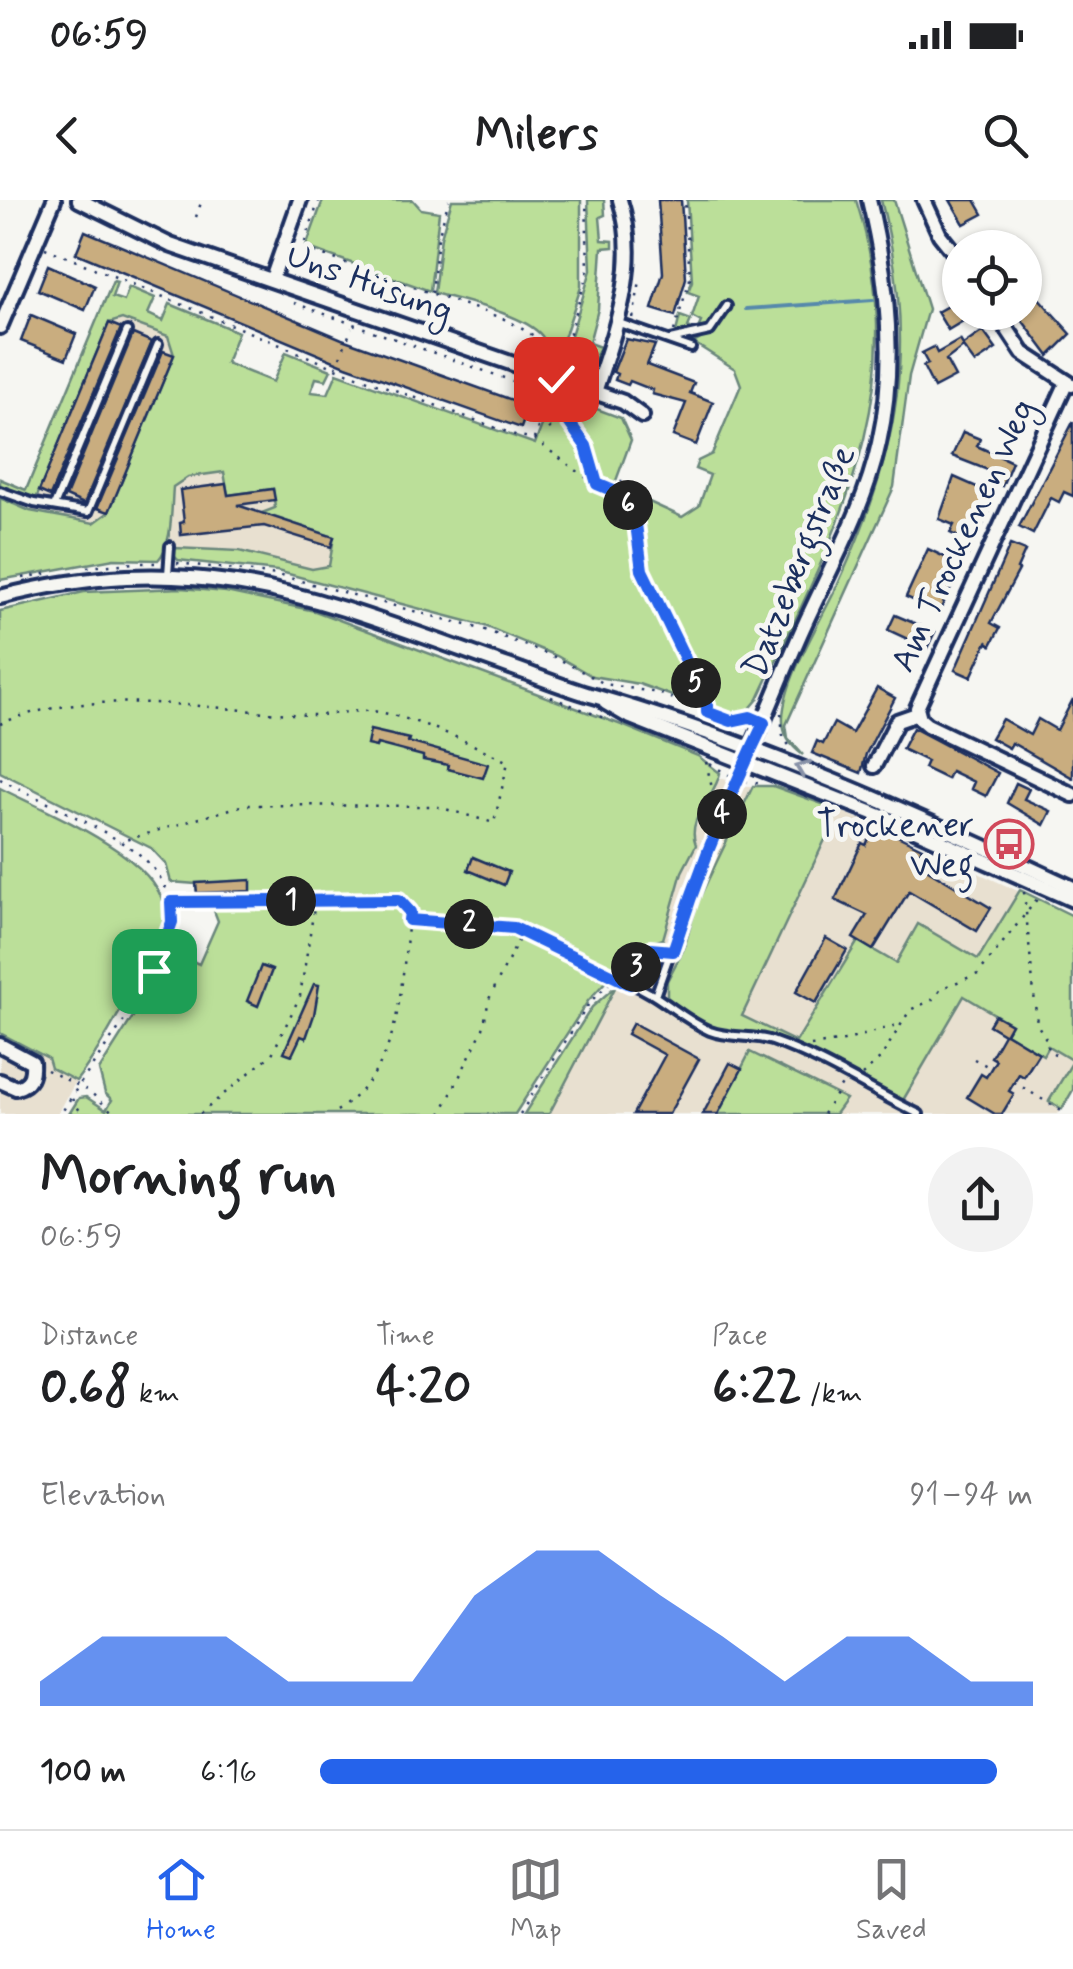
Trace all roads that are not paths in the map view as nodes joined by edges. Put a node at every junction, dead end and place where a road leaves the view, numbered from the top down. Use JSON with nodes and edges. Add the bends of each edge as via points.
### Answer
{"nodes":[{"id":1,"x":54,"y":200,"type":"edge"},
{"id":2,"x":79,"y":200,"type":"edge"},
{"id":3,"x":300,"y":200,"type":"edge"},
{"id":4,"x":620,"y":200,"type":"edge"},
{"id":5,"x":869,"y":200,"type":"edge"},
{"id":6,"x":924,"y":200,"type":"edge"},
{"id":7,"x":942,"y":238,"type":"edge"},
{"id":8,"x":272,"y":279,"type":"junction"},
{"id":9,"x":728,"y":306,"type":"dead end"},
{"id":10,"x":618,"y":323,"type":"junction"},
{"id":11,"x":0,"y":328,"type":"edge"},
{"id":12,"x":1008,"y":330,"type":"edge"},
{"id":13,"x":127,"y":331,"type":"dead end"},
{"id":14,"x":669,"y":340,"type":"junction"},
{"id":15,"x":158,"y":344,"type":"dead end"},
{"id":16,"x":690,"y":348,"type":"dead end"},
{"id":17,"x":1070,"y":384,"type":"edge"},
{"id":18,"x":595,"y":392,"type":"junction"},
{"id":19,"x":642,"y":416,"type":"dead end"},
{"id":20,"x":0,"y":491,"type":"edge"},
{"id":21,"x":54,"y":506,"type":"junction"},
{"id":22,"x":170,"y":546,"type":"dead end"},
{"id":23,"x":168,"y":575,"type":"junction"},
{"id":24,"x":0,"y":597,"type":"edge"},
{"id":25,"x":594,"y":696,"type":"junction"},
{"id":26,"x":917,"y":714,"type":"junction"},
{"id":27,"x":752,"y":748,"type":"junction"},
{"id":28,"x":745,"y":762,"type":"junction"},
{"id":29,"x":874,"y":766,"type":"dead end"},
{"id":30,"x":1073,"y":794,"type":"edge"},
{"id":31,"x":1073,"y":888,"type":"edge"},
{"id":32,"x":1073,"y":900,"type":"edge"},
{"id":33,"x":673,"y":951,"type":"junction"},
{"id":34,"x":656,"y":993,"type":"junction"},
{"id":35,"x":0,"y":1045,"type":"edge"},
{"id":36,"x":0,"y":1080,"type":"edge"},
{"id":37,"x":919,"y":1114,"type":"edge"}],
"edges":[{"from":1,"to":11,"type":"street"},
{"from":2,"to":8,"type":"street","name":"Uns Hüsung","via":[[170,245]]},
{"from":3,"to":8,"type":"street"},
{"from":4,"to":10,"type":"street","via":[[627,256]]},
{"from":5,"to":27,"type":"street","name":"Datzebergstraße","via":[[887,306],[888,387],[879,446]]},
{"from":6,"to":7,"type":"street"},
{"from":8,"to":18,"type":"street","name":"Uns Hüsung"},
{"from":9,"to":14,"type":"lane","via":[[710,332]]},
{"from":10,"to":14,"type":"lane"},
{"from":10,"to":18,"type":"street"},
{"from":12,"to":17,"type":"street","via":[[1023,354]]},
{"from":13,"to":21,"type":"lane"},
{"from":14,"to":16,"type":"lane"},
{"from":15,"to":21,"type":"lane","via":[[88,512]]},
{"from":17,"to":26,"type":"street","name":"Am Trockenen Weg"},
{"from":18,"to":19,"type":"street","name":"Uns Hüsung"},
{"from":20,"to":21,"type":"lane"},
{"from":22,"to":23,"type":"lane"},
{"from":23,"to":24,"type":"street","via":[[90,578]]},
{"from":23,"to":25,"type":"street","via":[[250,583],[326,602]]},
{"from":25,"to":27,"type":"street"},
{"from":25,"to":28,"type":"street"},
{"from":26,"to":29,"type":"street","name":"Am Trockenen Weg","via":[[897,721]]},
{"from":26,"to":30,"type":"street","name":"Am Trockenen Weg","via":[[927,726]]},
{"from":27,"to":28,"type":"street","name":"Datzebergstraße"},
{"from":31,"to":27,"type":"street","one_way":true},
{"from":28,"to":32,"type":"street"},
{"from":28,"to":33,"type":"lane"},
{"from":33,"to":34,"type":"lane"},
{"from":33,"to":34,"type":"lane","via":[[650,949],[637,965],[630,984]]},
{"from":34,"to":37,"type":"lane","via":[[705,1029],[766,1039]]},
{"from":35,"to":36,"type":"street","via":[[32,1062],[33,1074],[16,1088]]}]}
